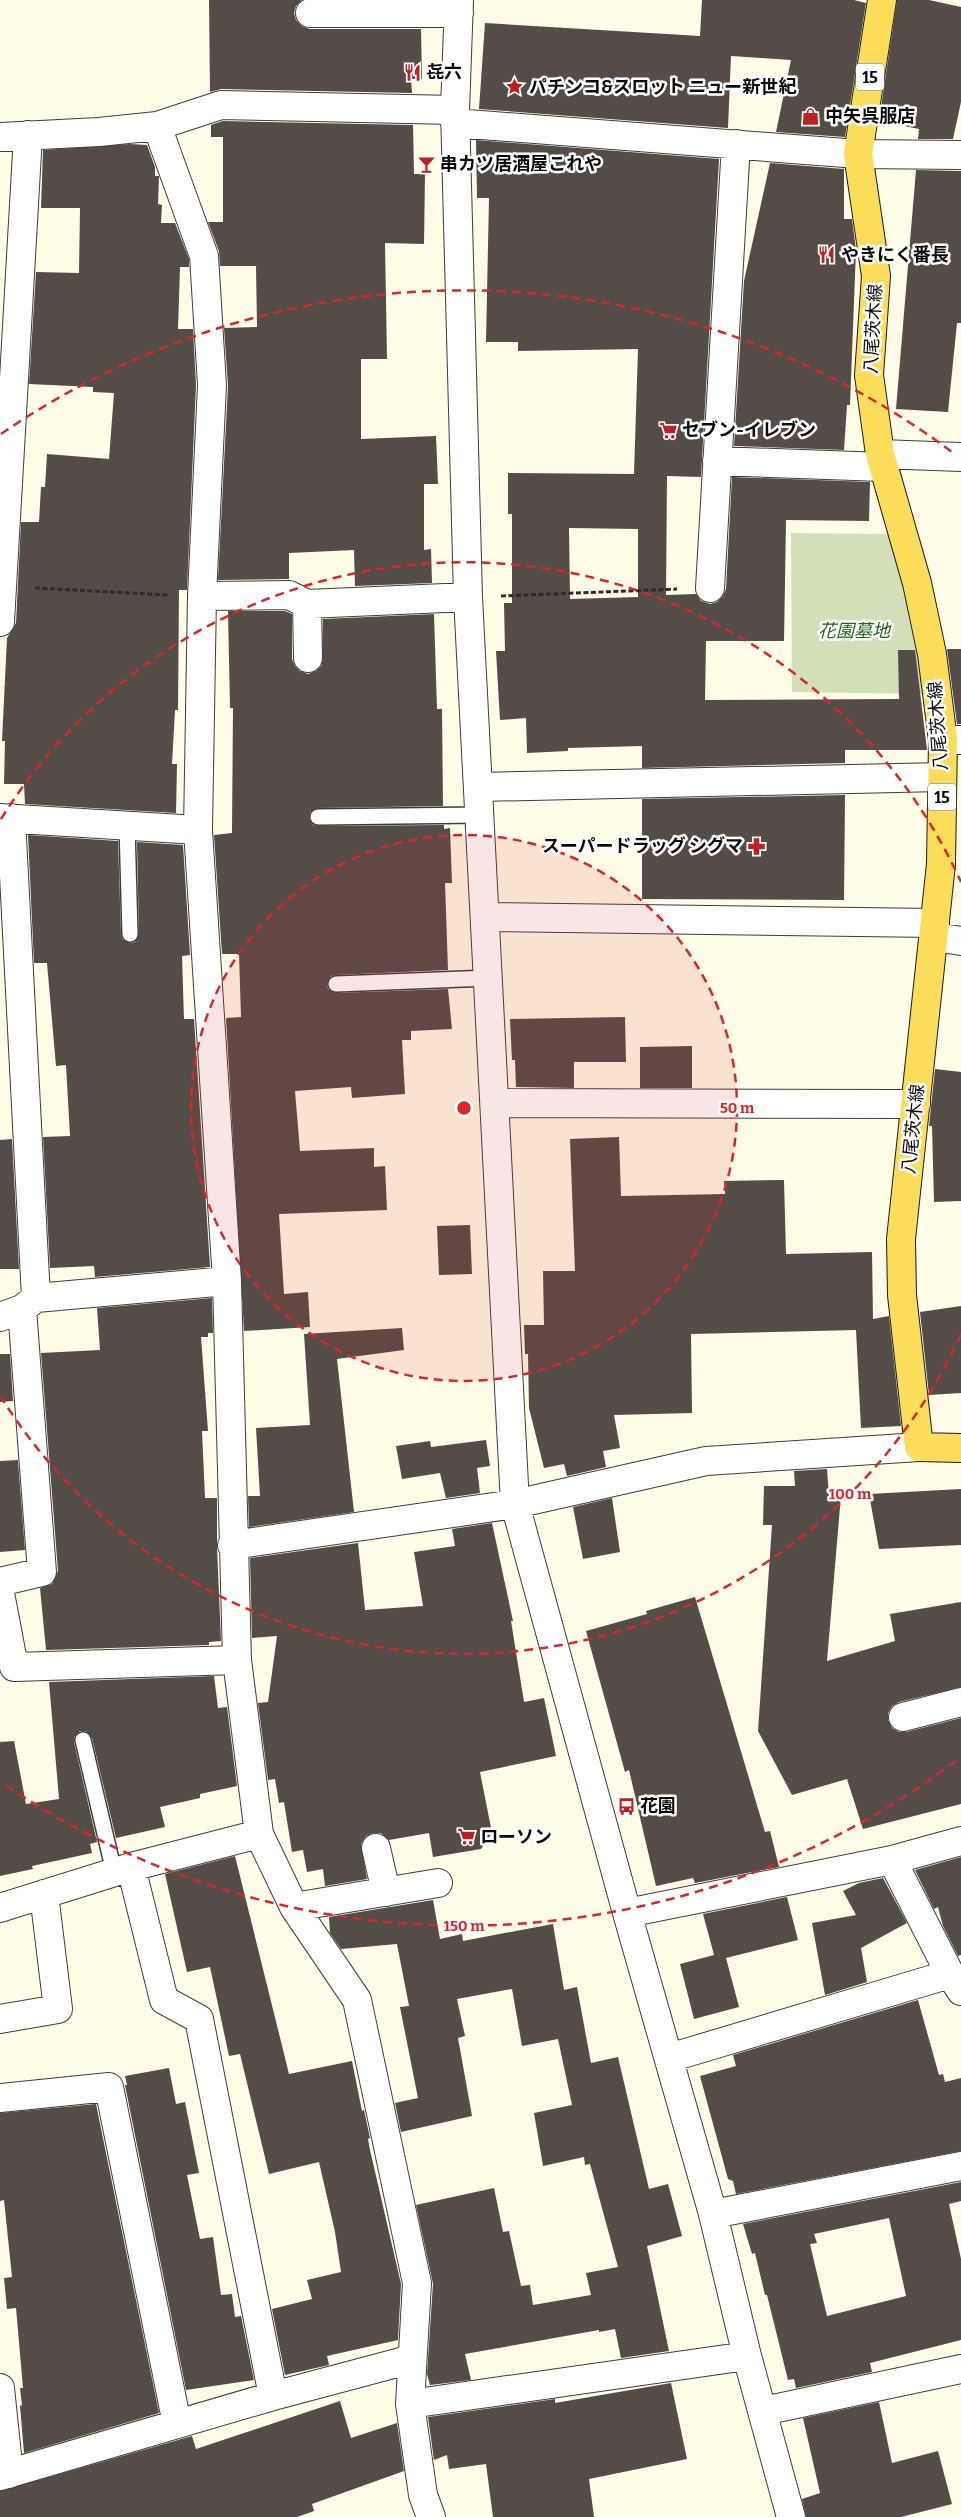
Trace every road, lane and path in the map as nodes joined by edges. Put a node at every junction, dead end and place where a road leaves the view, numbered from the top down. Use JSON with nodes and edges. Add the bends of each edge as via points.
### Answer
{"nodes":[{"id":1,"x":882,"y":0,"type":"edge"},
{"id":2,"x":459,"y":6,"type":"edge"},
{"id":3,"x":310,"y":13,"type":"dead end"},
{"id":4,"x":455,"y":117,"type":"junction"},
{"id":5,"x":157,"y":126,"type":"junction"},
{"id":6,"x":28,"y":136,"type":"junction"},
{"id":7,"x":0,"y":137,"type":"edge"},
{"id":8,"x":736,"y":144,"type":"junction"},
{"id":9,"x":858,"y":154,"type":"junction"},
{"id":10,"x":961,"y":155,"type":"edge"},
{"id":11,"x":8,"y":332,"type":"edge"},
{"id":12,"x":961,"y":457,"type":"edge"},
{"id":13,"x":882,"y":460,"type":"junction"},
{"id":14,"x":717,"y":461,"type":"junction"},
{"id":15,"x":3,"y":479,"type":"edge"},
{"id":16,"x":2,"y":587,"type":"junction"},
{"id":17,"x":710,"y":588,"type":"joint"},
{"id":18,"x":202,"y":596,"type":"junction"},
{"id":19,"x":479,"y":597,"type":"junction"},
{"id":20,"x":307,"y":604,"type":"junction"},
{"id":21,"x":0,"y":622,"type":"edge"},
{"id":22,"x":308,"y":658,"type":"dead end"},
{"id":23,"x":952,"y":740,"type":"edge"},
{"id":24,"x":942,"y":777,"type":"junction"},
{"id":25,"x":479,"y":787,"type":"junction"},
{"id":26,"x":480,"y":815,"type":"junction"},
{"id":27,"x":318,"y":817,"type":"dead end"},
{"id":28,"x":5,"y":818,"type":"edge"},
{"id":29,"x":128,"y":826,"type":"junction"},
{"id":30,"x":198,"y":830,"type":"junction"},
{"id":31,"x":486,"y":918,"type":"junction"},
{"id":32,"x":934,"y":930,"type":"junction"},
{"id":33,"x":130,"y":934,"type":"dead end"},
{"id":34,"x":961,"y":941,"type":"edge"},
{"id":35,"x":489,"y":978,"type":"junction"},
{"id":36,"x":336,"y":984,"type":"dead end"},
{"id":37,"x":495,"y":1102,"type":"junction"},
{"id":38,"x":916,"y":1104,"type":"junction"},
{"id":39,"x":227,"y":1281,"type":"junction"},
{"id":40,"x":19,"y":1308,"type":"edge"},
{"id":41,"x":919,"y":1447,"type":"junction"},
{"id":42,"x":961,"y":1448,"type":"edge"},
{"id":43,"x":515,"y":1504,"type":"junction"},
{"id":44,"x":232,"y":1545,"type":"junction"},
{"id":45,"x":0,"y":1582,"type":"edge"},
{"id":46,"x":0,"y":1593,"type":"edge"},
{"id":47,"x":236,"y":1660,"type":"junction"},
{"id":48,"x":961,"y":1702,"type":"edge"},
{"id":49,"x":903,"y":1717,"type":"dead end"},
{"id":50,"x":83,"y":1740,"type":"dead end"},
{"id":51,"x":259,"y":1834,"type":"junction"},
{"id":52,"x":961,"y":1841,"type":"edge"},
{"id":53,"x":376,"y":1848,"type":"dead end"},
{"id":54,"x":892,"y":1860,"type":"junction"},
{"id":55,"x":123,"y":1870,"type":"junction"},
{"id":56,"x":438,"y":1883,"type":"dead end"},
{"id":57,"x":386,"y":1892,"type":"junction"},
{"id":58,"x":44,"y":1894,"type":"junction"},
{"id":59,"x":294,"y":1907,"type":"junction"},
{"id":60,"x":0,"y":1908,"type":"edge"},
{"id":61,"x":627,"y":1913,"type":"junction"},
{"id":62,"x":955,"y":1982,"type":"edge"},
{"id":63,"x":0,"y":2019,"type":"edge"},
{"id":64,"x":669,"y":2058,"type":"junction"},
{"id":65,"x":0,"y":2098,"type":"edge"},
{"id":66,"x":961,"y":2166,"type":"edge"},
{"id":67,"x":713,"y":2214,"type":"junction"},
{"id":68,"x":747,"y":2356,"type":"junction"},
{"id":69,"x":412,"y":2359,"type":"junction"},
{"id":70,"x":961,"y":2369,"type":"edge"},
{"id":71,"x":0,"y":2388,"type":"edge"},
{"id":72,"x":273,"y":2396,"type":"junction"},
{"id":73,"x":410,"y":2404,"type":"junction"},
{"id":74,"x":763,"y":2411,"type":"junction"},
{"id":75,"x":177,"y":2424,"type":"junction"},
{"id":76,"x":4,"y":2475,"type":"edge"},
{"id":77,"x":431,"y":2517,"type":"edge"},
{"id":78,"x":791,"y":2517,"type":"edge"}],
"edges":[{"from":1,"to":9,"type":"main road","name":"八尾茨木線","number":"15"},
{"from":2,"to":3,"type":"street"},
{"from":2,"to":4,"type":"street"},
{"from":4,"to":5,"type":"street","via":[[221,105]]},
{"from":4,"to":8,"type":"street"},
{"from":4,"to":19,"type":"street"},
{"from":5,"to":6,"type":"street"},
{"from":5,"to":18,"type":"street","via":[[204,256],[212,385]]},
{"from":6,"to":7,"type":"street"},
{"from":6,"to":11,"type":"street"},
{"from":8,"to":9,"type":"street"},
{"from":8,"to":14,"type":"street"},
{"from":9,"to":10,"type":"street"},
{"from":9,"to":13,"type":"main road","name":"八尾茨木線","number":"15","via":[[876,276],[869,375]]},
{"from":11,"to":15,"type":"street"},
{"from":12,"to":13,"type":"street"},
{"from":13,"to":14,"type":"street"},
{"from":13,"to":23,"type":"main road","name":"八尾茨木線","number":"15","via":[[916,583]]},
{"from":14,"to":17,"type":"street"},
{"from":15,"to":16,"type":"street"},
{"from":16,"to":18,"type":"path"},
{"from":16,"to":21,"type":"street"},
{"from":17,"to":19,"type":"path"},
{"from":18,"to":20,"type":"street","via":[[289,595]]},
{"from":18,"to":30,"type":"street"},
{"from":19,"to":20,"type":"street"},
{"from":19,"to":25,"type":"street"},
{"from":20,"to":22,"type":"street"},
{"from":23,"to":24,"type":"main road","name":"八尾茨木線","number":"15"},
{"from":24,"to":25,"type":"street"},
{"from":24,"to":32,"type":"main road","name":"八尾茨木線","number":"15","via":[[941,864]]},
{"from":25,"to":26,"type":"street"},
{"from":26,"to":27,"type":"lane"},
{"from":26,"to":31,"type":"street"},
{"from":28,"to":29,"type":"street"},
{"from":28,"to":40,"type":"street"},
{"from":29,"to":30,"type":"street"},
{"from":29,"to":33,"type":"lane"},
{"from":30,"to":39,"type":"street"},
{"from":31,"to":32,"type":"street"},
{"from":31,"to":35,"type":"street"},
{"from":32,"to":34,"type":"street"},
{"from":32,"to":38,"type":"main road","name":"八尾茨木線","number":"15"},
{"from":35,"to":36,"type":"lane"},
{"from":35,"to":37,"type":"street"},
{"from":37,"to":38,"type":"street"},
{"from":37,"to":43,"type":"street"},
{"from":38,"to":41,"type":"main road","name":"八尾茨木線","number":"15","via":[[902,1240],[902,1295]]},
{"from":39,"to":40,"type":"street"},
{"from":39,"to":44,"type":"street"},
{"from":40,"to":45,"type":"street","via":[[42,1572]]},
{"from":41,"to":42,"type":"main road"},
{"from":41,"to":43,"type":"street","via":[[706,1461]]},
{"from":43,"to":44,"type":"street"},
{"from":43,"to":61,"type":"street"},
{"from":44,"to":47,"type":"street"},
{"from":46,"to":47,"type":"street","via":[[14,1667]]},
{"from":47,"to":51,"type":"street"},
{"from":48,"to":49,"type":"street"},
{"from":50,"to":55,"type":"lane"},
{"from":51,"to":55,"type":"street"},
{"from":51,"to":59,"type":"street"},
{"from":52,"to":54,"type":"street"},
{"from":53,"to":57,"type":"street"},
{"from":54,"to":61,"type":"street"},
{"from":54,"to":62,"type":"street"},
{"from":55,"to":58,"type":"street"},
{"from":55,"to":72,"type":"street","via":[[164,2000],[199,2019]]},
{"from":56,"to":57,"type":"street"},
{"from":57,"to":59,"type":"street"},
{"from":58,"to":60,"type":"street"},
{"from":58,"to":63,"type":"street","via":[[58,2009]]},
{"from":59,"to":69,"type":"street","via":[[356,2000],[417,2283]]},
{"from":61,"to":64,"type":"street"},
{"from":62,"to":64,"type":"street"},
{"from":64,"to":67,"type":"street"},
{"from":65,"to":75,"type":"street","via":[[109,2087]]},
{"from":66,"to":67,"type":"street"},
{"from":67,"to":68,"type":"street"},
{"from":68,"to":73,"type":"street"},
{"from":68,"to":74,"type":"street"},
{"from":69,"to":72,"type":"street"},
{"from":69,"to":73,"type":"street"},
{"from":70,"to":74,"type":"street"},
{"from":71,"to":76,"type":"street"},
{"from":72,"to":75,"type":"street"},
{"from":73,"to":77,"type":"street","via":[[423,2496]]},
{"from":74,"to":78,"type":"street"},
{"from":75,"to":76,"type":"street"}]}
